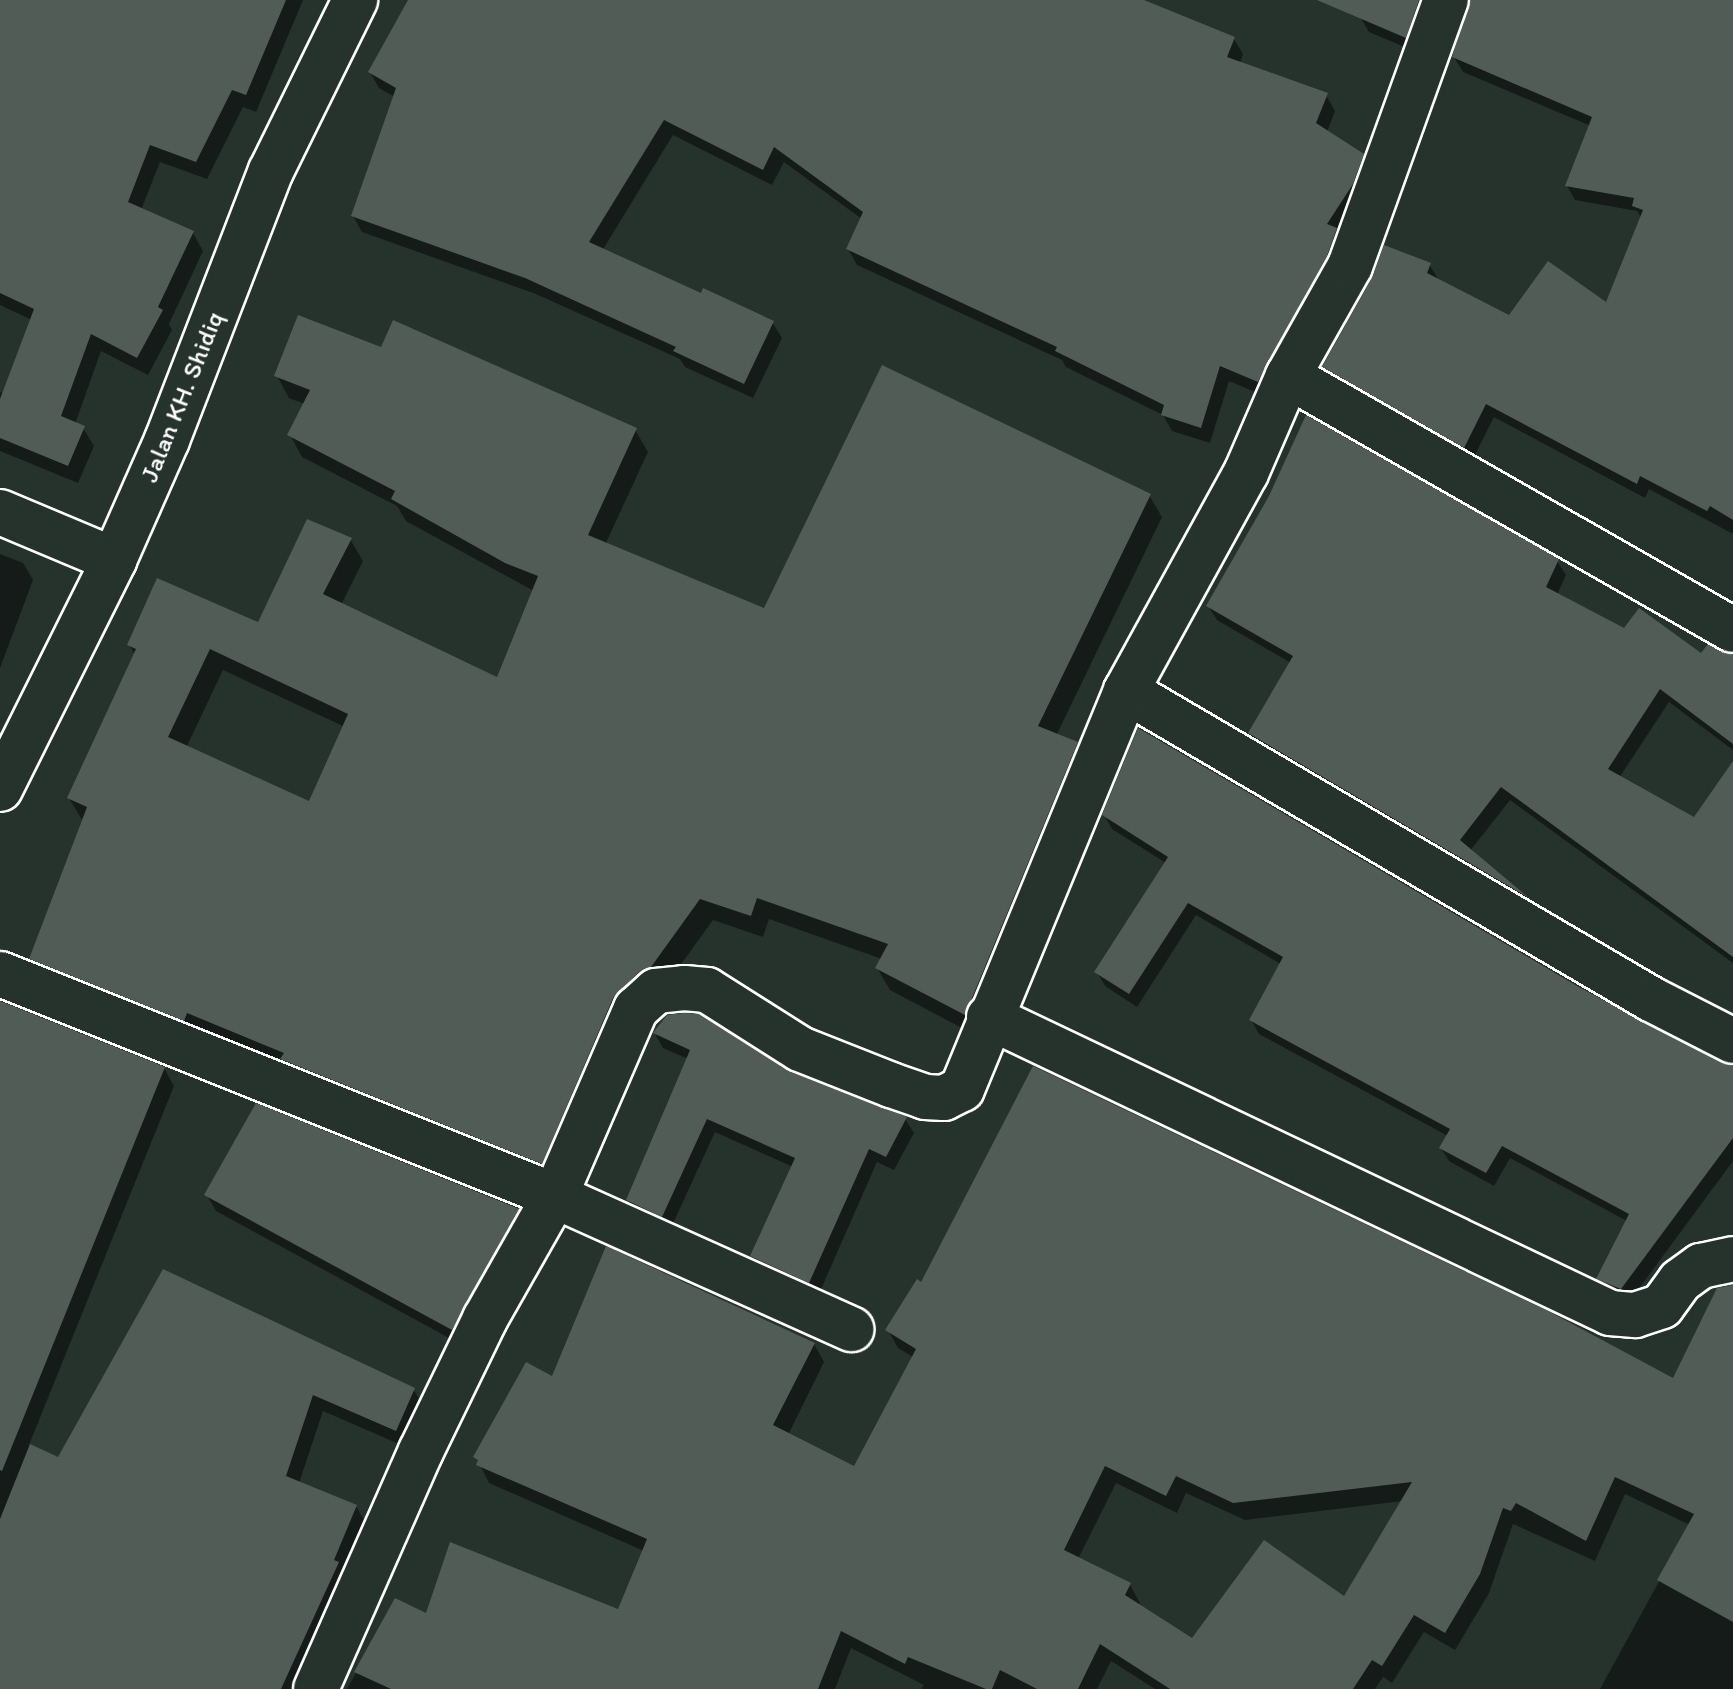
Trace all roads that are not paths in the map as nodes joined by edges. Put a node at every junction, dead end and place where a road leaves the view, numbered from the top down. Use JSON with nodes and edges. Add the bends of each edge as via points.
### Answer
{"nodes":[{"id":1,"x":355,"y":0,"type":"edge"},
{"id":2,"x":1446,"y":0,"type":"edge"},
{"id":3,"x":1288,"y":376,"type":"junction"},
{"id":4,"x":0,"y":512,"type":"edge"},
{"id":5,"x":114,"y":560,"type":"junction"},
{"id":6,"x":1733,"y":630,"type":"edge"},
{"id":7,"x":1126,"y":691,"type":"junction"},
{"id":8,"x":0,"y":789,"type":"edge"},
{"id":9,"x":0,"y":974,"type":"edge"},
{"id":10,"x":989,"y":1017,"type":"junction"},
{"id":11,"x":1733,"y":1041,"type":"edge"},
{"id":12,"x":555,"y":1196,"type":"junction"},
{"id":13,"x":1733,"y":1259,"type":"edge"},
{"id":14,"x":851,"y":1329,"type":"dead end"},
{"id":15,"x":316,"y":1689,"type":"edge"}],
"edges":[{"from":1,"to":5,"type":"street","name":"Jalan KH. Shidiq","via":[[271,171],[167,440]]},
{"from":2,"to":3,"type":"street","via":[[1350,266]]},
{"from":3,"to":6,"type":"street"},
{"from":3,"to":7,"type":"street","via":[[1246,473]]},
{"from":4,"to":5,"type":"street"},
{"from":5,"to":8,"type":"street","name":"Jalan KH. Shidiq"},
{"from":7,"to":10,"type":"street"},
{"from":7,"to":11,"type":"street","via":[[1651,999]]},
{"from":9,"to":12,"type":"street"},
{"from":10,"to":12,"type":"street","via":[[962,1089],[944,1098],[925,1097],[800,1049],[707,990],[656,991],[636,1009]]},
{"from":10,"to":13,"type":"street","via":[[1610,1313],[1635,1315],[1662,1306],[1680,1281],[1701,1266]]},
{"from":12,"to":14,"type":"street"},
{"from":12,"to":15,"type":"street","via":[[485,1319],[427,1438]]}]}
